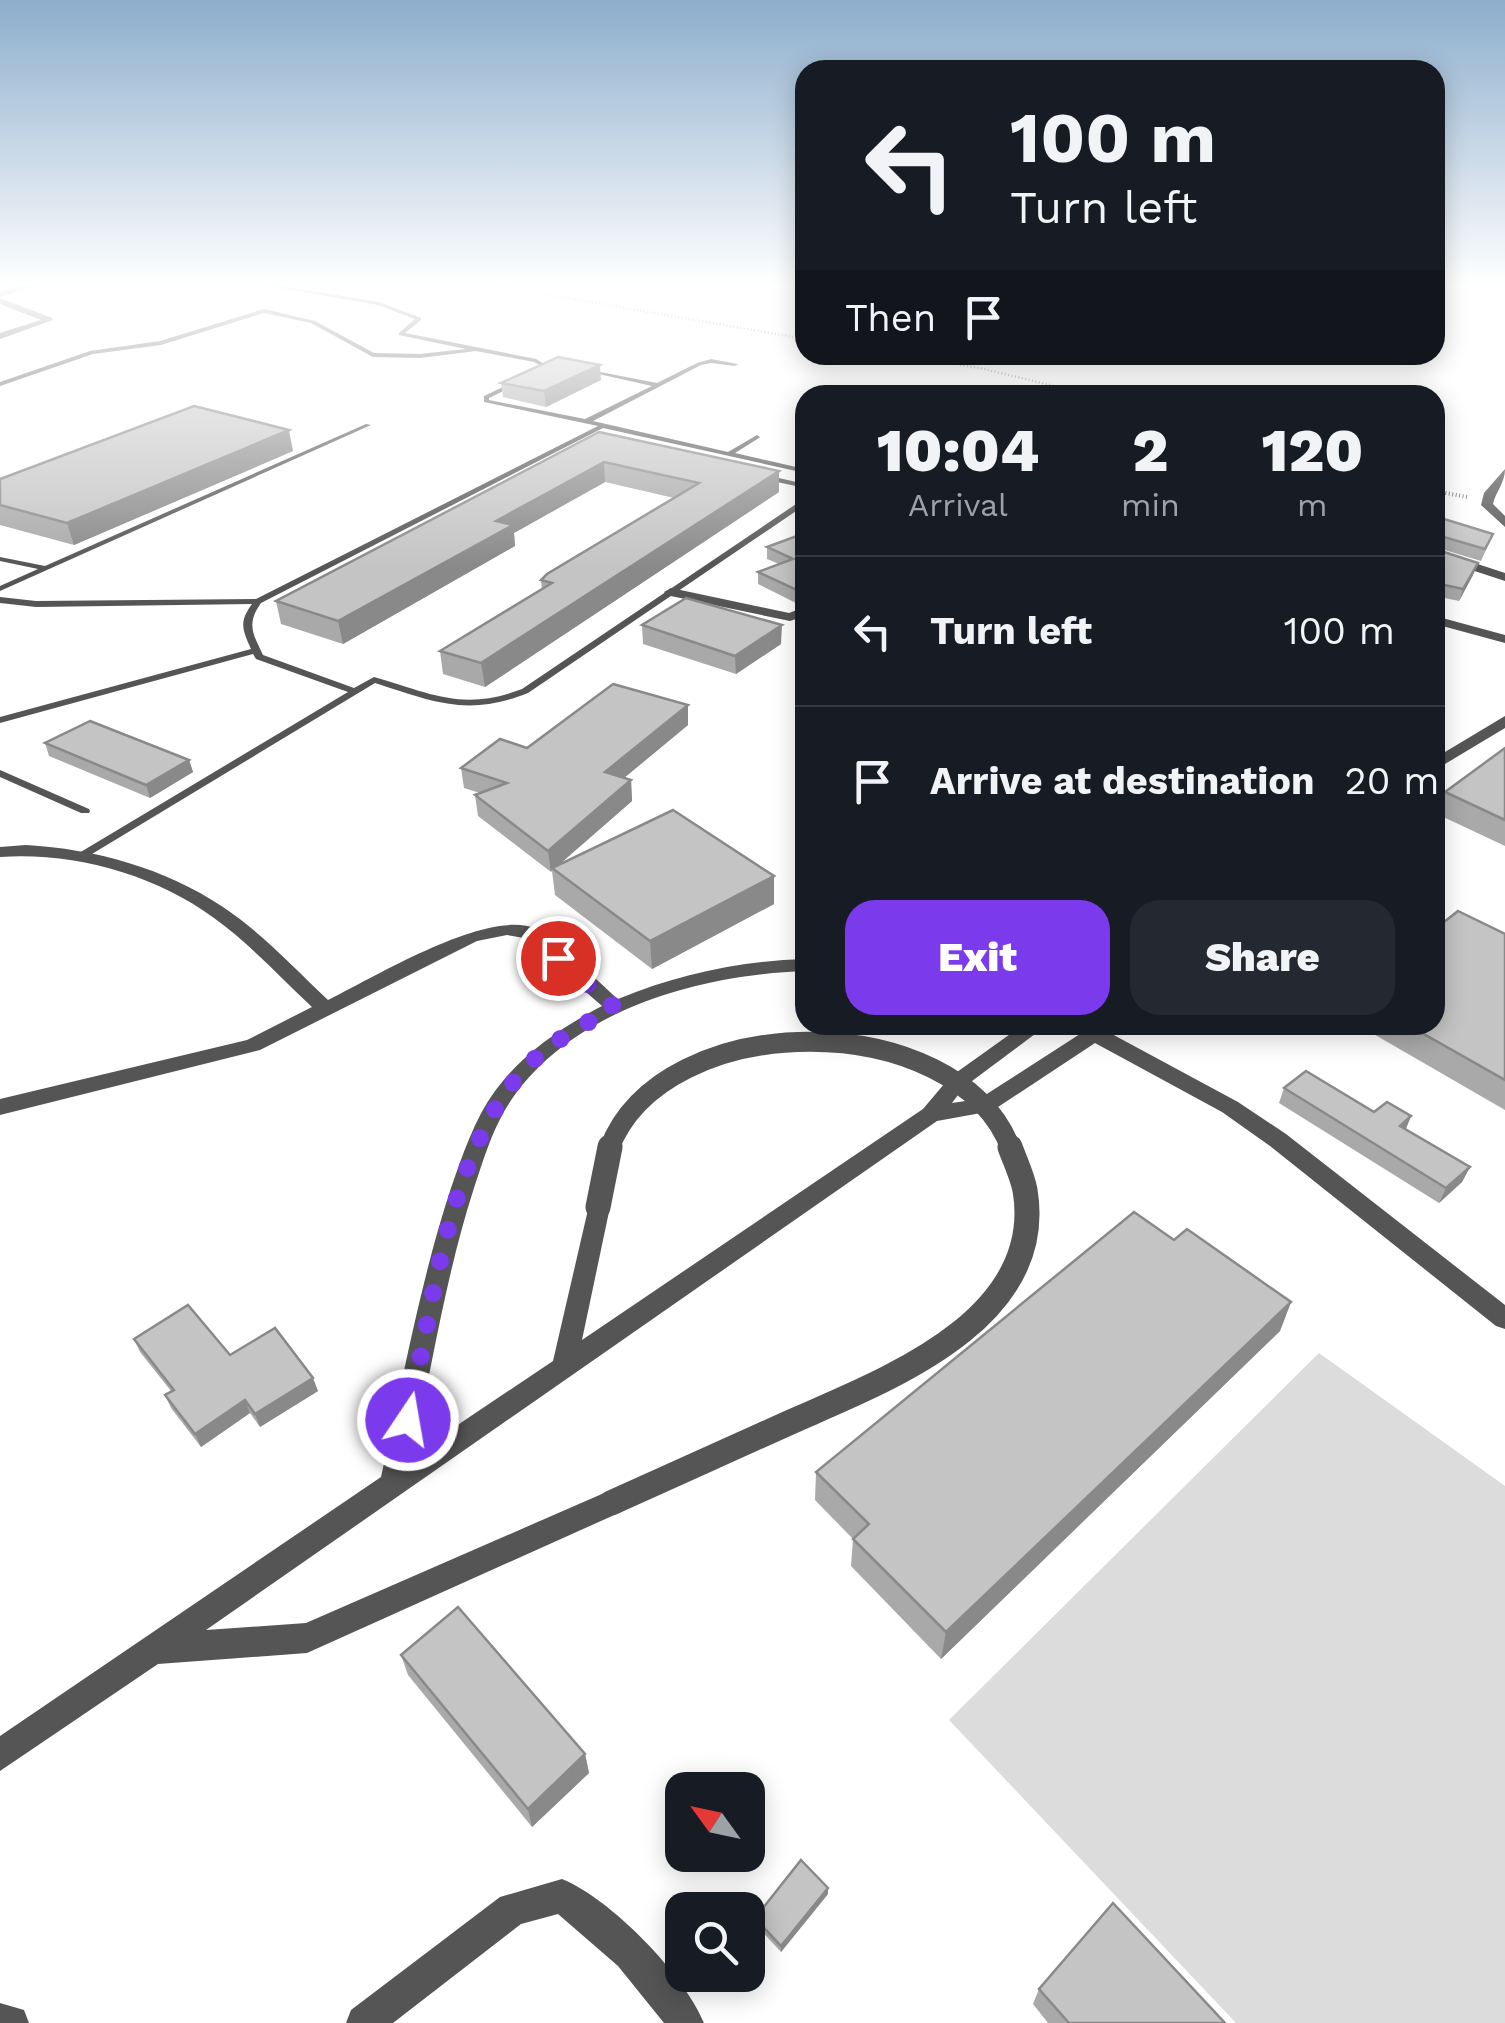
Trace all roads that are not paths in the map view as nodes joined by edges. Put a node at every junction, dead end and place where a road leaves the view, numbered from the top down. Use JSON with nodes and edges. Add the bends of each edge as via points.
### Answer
{"nodes":[{"id":1,"x":523,"y":379,"type":"edge"},
{"id":2,"x":632,"y":379,"type":"edge"},
{"id":3,"x":670,"y":379,"type":"edge"},
{"id":4,"x":658,"y":385,"type":"junction"},
{"id":5,"x":587,"y":421,"type":"junction"},
{"id":6,"x":368,"y":426,"type":"dead end"},
{"id":7,"x":600,"y":426,"type":"junction"},
{"id":8,"x":583,"y":435,"type":"junction"},
{"id":9,"x":758,"y":438,"type":"dead end"},
{"id":10,"x":602,"y":440,"type":"edge"},
{"id":11,"x":729,"y":454,"type":"junction"},
{"id":12,"x":795,"y":469,"type":"edge"},
{"id":13,"x":1505,"y":472,"type":"edge"},
{"id":14,"x":750,"y":474,"type":"edge"},
{"id":15,"x":795,"y":484,"type":"edge"},
{"id":16,"x":795,"y":509,"type":"edge"},
{"id":17,"x":1505,"y":523,"type":"edge"},
{"id":18,"x":1445,"y":557,"type":"edge"},
{"id":19,"x":0,"y":560,"type":"edge"},
{"id":20,"x":44,"y":568,"type":"junction"},
{"id":21,"x":1505,"y":577,"type":"edge"},
{"id":22,"x":0,"y":588,"type":"edge"},
{"id":23,"x":671,"y":592,"type":"junction"},
{"id":24,"x":0,"y":600,"type":"edge"},
{"id":25,"x":258,"y":601,"type":"junction"},
{"id":26,"x":795,"y":615,"type":"edge"},
{"id":27,"x":1445,"y":623,"type":"edge"},
{"id":28,"x":1505,"y":640,"type":"edge"},
{"id":29,"x":256,"y":650,"type":"junction"},
{"id":30,"x":355,"y":692,"type":"junction"},
{"id":31,"x":0,"y":720,"type":"edge"},
{"id":32,"x":1505,"y":721,"type":"edge"},
{"id":33,"x":1445,"y":759,"type":"edge"},
{"id":34,"x":0,"y":773,"type":"edge"},
{"id":35,"x":86,"y":810,"type":"dead end"},
{"id":36,"x":0,"y":852,"type":"edge"},
{"id":37,"x":83,"y":855,"type":"junction"},
{"id":38,"x":795,"y":966,"type":"edge"},
{"id":39,"x":614,"y":1007,"type":"junction"},
{"id":40,"x":327,"y":1010,"type":"junction"},
{"id":41,"x":1021,"y":1035,"type":"edge"},
{"id":42,"x":1093,"y":1035,"type":"edge"},
{"id":43,"x":1112,"y":1035,"type":"edge"},
{"id":44,"x":0,"y":1107,"type":"edge"},
{"id":45,"x":931,"y":1114,"type":"junction"},
{"id":46,"x":1505,"y":1318,"type":"edge"},
{"id":47,"x":564,"y":1368,"type":"junction"},
{"id":48,"x":393,"y":1486,"type":"junction"},
{"id":49,"x":154,"y":1650,"type":"junction"},
{"id":50,"x":0,"y":1756,"type":"edge"},
{"id":51,"x":0,"y":2021,"type":"edge"},
{"id":52,"x":11,"y":2023,"type":"edge"},
{"id":53,"x":364,"y":2023,"type":"edge"},
{"id":54,"x":686,"y":2023,"type":"edge"}],
"edges":[{"from":1,"to":5,"type":"lane","via":[[486,401]]},
{"from":2,"to":4,"type":"lane"},
{"from":3,"to":4,"type":"lane"},
{"from":4,"to":5,"type":"lane"},
{"from":5,"to":7,"type":"lane"},
{"from":6,"to":20,"type":"lane"},
{"from":7,"to":8,"type":"lane"},
{"from":7,"to":11,"type":"lane"},
{"from":8,"to":10,"type":"lane"},
{"from":8,"to":25,"type":"lane"},
{"from":9,"to":11,"type":"lane"},
{"from":11,"to":12,"type":"lane"},
{"from":13,"to":17,"type":"street","via":[[1488,502]]},
{"from":14,"to":15,"type":"lane"},
{"from":16,"to":23,"type":"lane"},
{"from":18,"to":21,"type":"street"},
{"from":19,"to":20,"type":"lane"},
{"from":20,"to":22,"type":"lane"},
{"from":23,"to":26,"type":"street"},
{"from":23,"to":30,"type":"lane","via":[[502,702],[460,705],[374,680]]},
{"from":24,"to":25,"type":"lane"},
{"from":25,"to":29,"type":"lane","via":[[248,614]]},
{"from":27,"to":28,"type":"street"},
{"from":29,"to":30,"type":"lane","via":[[259,657]]},
{"from":29,"to":31,"type":"lane"},
{"from":30,"to":37,"type":"lane"},
{"from":32,"to":33,"type":"street"},
{"from":34,"to":35,"type":"lane"},
{"from":36,"to":37,"type":"street","via":[[28,848]]},
{"from":37,"to":40,"type":"street","via":[[218,912]]},
{"from":38,"to":39,"type":"street","via":[[687,979]]},
{"from":39,"to":40,"type":"street","via":[[530,934],[506,929],[471,936]]},
{"from":39,"to":48,"type":"street","via":[[548,1048],[508,1088],[482,1131],[434,1281]]},
{"from":40,"to":44,"type":"street","via":[[253,1045]]},
{"from":41,"to":45,"type":"street","via":[[958,1082]]},
{"from":42,"to":45,"type":"street","via":[[984,1106]]},
{"from":43,"to":46,"type":"street","via":[[1278,1140]]},
{"from":45,"to":47,"type":"street"},
{"from":47,"to":48,"type":"street"},
{"from":47,"to":49,"type":"street","bridge":true,"via":[[608,1153],[629,1115],[662,1083],[704,1060],[756,1043],[813,1039],[910,1058],[970,1093],[998,1122],[1020,1164],[1028,1204],[1024,1242],[1011,1274],[980,1314],[920,1365],[307,1638]]},
{"from":48,"to":49,"type":"street"},
{"from":49,"to":50,"type":"street"},
{"from":51,"to":52,"type":"street"},
{"from":53,"to":54,"type":"street","via":[[512,1909],[562,1896],[624,1945]]}]}
